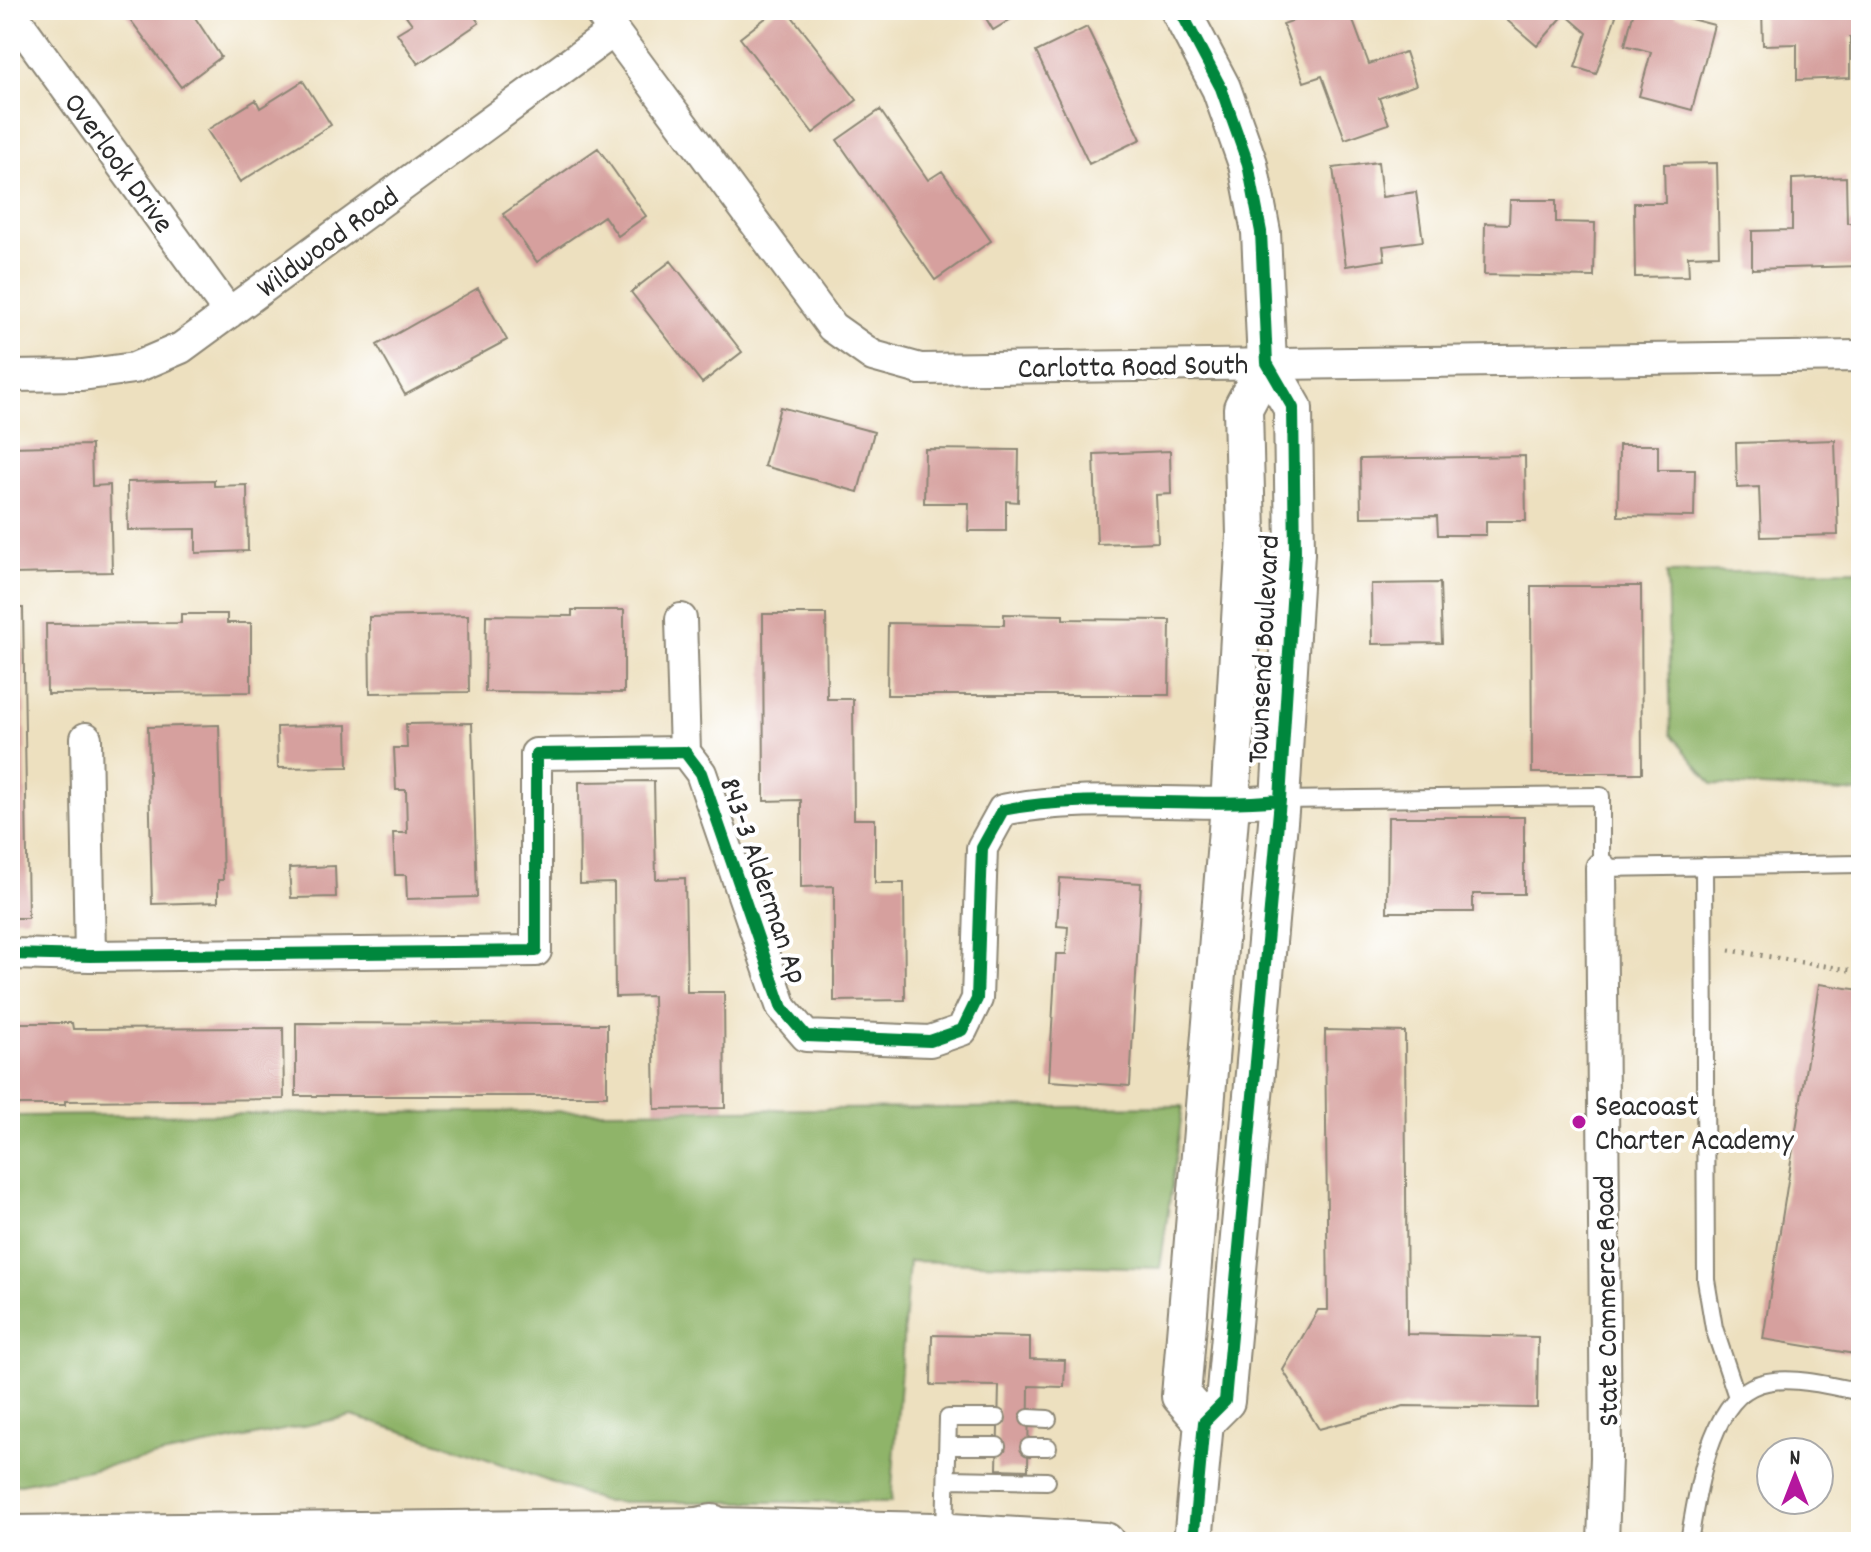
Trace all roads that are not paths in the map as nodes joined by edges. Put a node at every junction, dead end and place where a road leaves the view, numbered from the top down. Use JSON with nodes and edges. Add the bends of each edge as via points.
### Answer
{"nodes":[{"id":1,"x":1180,"y":10,"type":"edge"},
{"id":2,"x":10,"y":11,"type":"edge"},
{"id":3,"x":606,"y":20,"type":"edge"},
{"id":4,"x":229,"y":313,"type":"junction"},
{"id":5,"x":1861,"y":356,"type":"edge"},
{"id":6,"x":1267,"y":363,"type":"junction"},
{"id":7,"x":10,"y":376,"type":"edge"},
{"id":8,"x":681,"y":619,"type":"dead end"},
{"id":9,"x":86,"y":738,"type":"dead end"},
{"id":10,"x":685,"y":752,"type":"junction"},
{"id":11,"x":1280,"y":800,"type":"junction"},
{"id":12,"x":1230,"y":805,"type":"junction"},
{"id":13,"x":1861,"y":864,"type":"edge"},
{"id":14,"x":1704,"y":866,"type":"junction"},
{"id":15,"x":1601,"y":868,"type":"junction"},
{"id":16,"x":10,"y":954,"type":"edge"},
{"id":17,"x":90,"y":956,"type":"junction"},
{"id":18,"x":1861,"y":1392,"type":"edge"},
{"id":19,"x":1737,"y":1397,"type":"junction"},
{"id":20,"x":997,"y":1418,"type":"dead end"},
{"id":21,"x":1029,"y":1418,"type":"dead end"},
{"id":22,"x":1048,"y":1419,"type":"dead end"},
{"id":23,"x":1204,"y":1422,"type":"junction"},
{"id":24,"x":948,"y":1446,"type":"junction"},
{"id":25,"x":997,"y":1446,"type":"dead end"},
{"id":26,"x":1029,"y":1447,"type":"dead end"},
{"id":27,"x":1048,"y":1447,"type":"dead end"},
{"id":28,"x":947,"y":1479,"type":"junction"},
{"id":29,"x":1047,"y":1481,"type":"dead end"},
{"id":30,"x":712,"y":1527,"type":"junction"},
{"id":31,"x":945,"y":1533,"type":"junction"},
{"id":32,"x":10,"y":1535,"type":"edge"},
{"id":33,"x":638,"y":1542,"type":"edge"},
{"id":34,"x":1105,"y":1542,"type":"edge"},
{"id":35,"x":1193,"y":1542,"type":"edge"},
{"id":36,"x":1603,"y":1542,"type":"edge"},
{"id":37,"x":1689,"y":1542,"type":"edge"}],
"edges":[{"from":1,"to":6,"type":"street","name":"Townsend Boulevard","via":[[1221,88],[1248,164],[1261,232]]},
{"from":2,"to":4,"type":"street","name":"Overlook Drive"},
{"from":3,"to":4,"type":"street","name":"Wildwood Road"},
{"from":3,"to":6,"type":"street","name":"Carlotta Road South","via":[[832,327],[873,356],[920,369]]},
{"from":4,"to":7,"type":"street","name":"Wildwood Road","via":[[181,348],[134,368]]},
{"from":5,"to":6,"type":"street","name":"Carlotta Road South"},
{"from":6,"to":11,"type":"street","name":"Townsend Boulevard","via":[[1293,408],[1295,553]]},
{"from":6,"to":12,"type":"street","name":"Townsend Boulevard","via":[[1243,408],[1246,536]]},
{"from":8,"to":10,"type":"street"},
{"from":9,"to":17,"type":"street"},
{"from":10,"to":12,"type":"street","name":"843-3 Alderman Ap","via":[[701,773],[782,1008],[806,1036],[930,1041],[962,1030],[977,999],[982,848],[1003,810],[1035,803]]},
{"from":10,"to":17,"type":"street","name":"843-3 Alderman Ap","via":[[536,754],[536,951]]},
{"from":11,"to":12,"type":"street","name":"843-3 Alderman Ap"},
{"from":11,"to":15,"type":"lane","via":[[1601,796]]},
{"from":11,"to":23,"type":"street","name":"Townsend Boulevard","via":[[1225,1401]]},
{"from":12,"to":23,"type":"street","name":"Townsend Boulevard","via":[[1181,1396]]},
{"from":13,"to":14,"type":"lane"},
{"from":14,"to":15,"type":"lane"},
{"from":14,"to":19,"type":"lane","via":[[1706,1280],[1714,1328]]},
{"from":15,"to":36,"type":"street","name":"State Commerce Road"},
{"from":16,"to":17,"type":"street","name":"843-3 Alderman Ap"},
{"from":18,"to":19,"type":"lane","via":[[1785,1382],[1753,1386]]},
{"from":19,"to":37,"type":"lane","via":[[1711,1439]]},
{"from":20,"to":24,"type":"lane","via":[[948,1418]]},
{"from":21,"to":22,"type":"lane"},
{"from":23,"to":35,"type":"street","name":"Townsend Boulevard"},
{"from":24,"to":25,"type":"lane"},
{"from":24,"to":28,"type":"lane"},
{"from":26,"to":27,"type":"lane"},
{"from":28,"to":29,"type":"lane"},
{"from":28,"to":31,"type":"lane"},
{"from":30,"to":31,"type":"street"},
{"from":30,"to":32,"type":"street"},
{"from":30,"to":33,"type":"highway"},
{"from":31,"to":34,"type":"street"}]}
